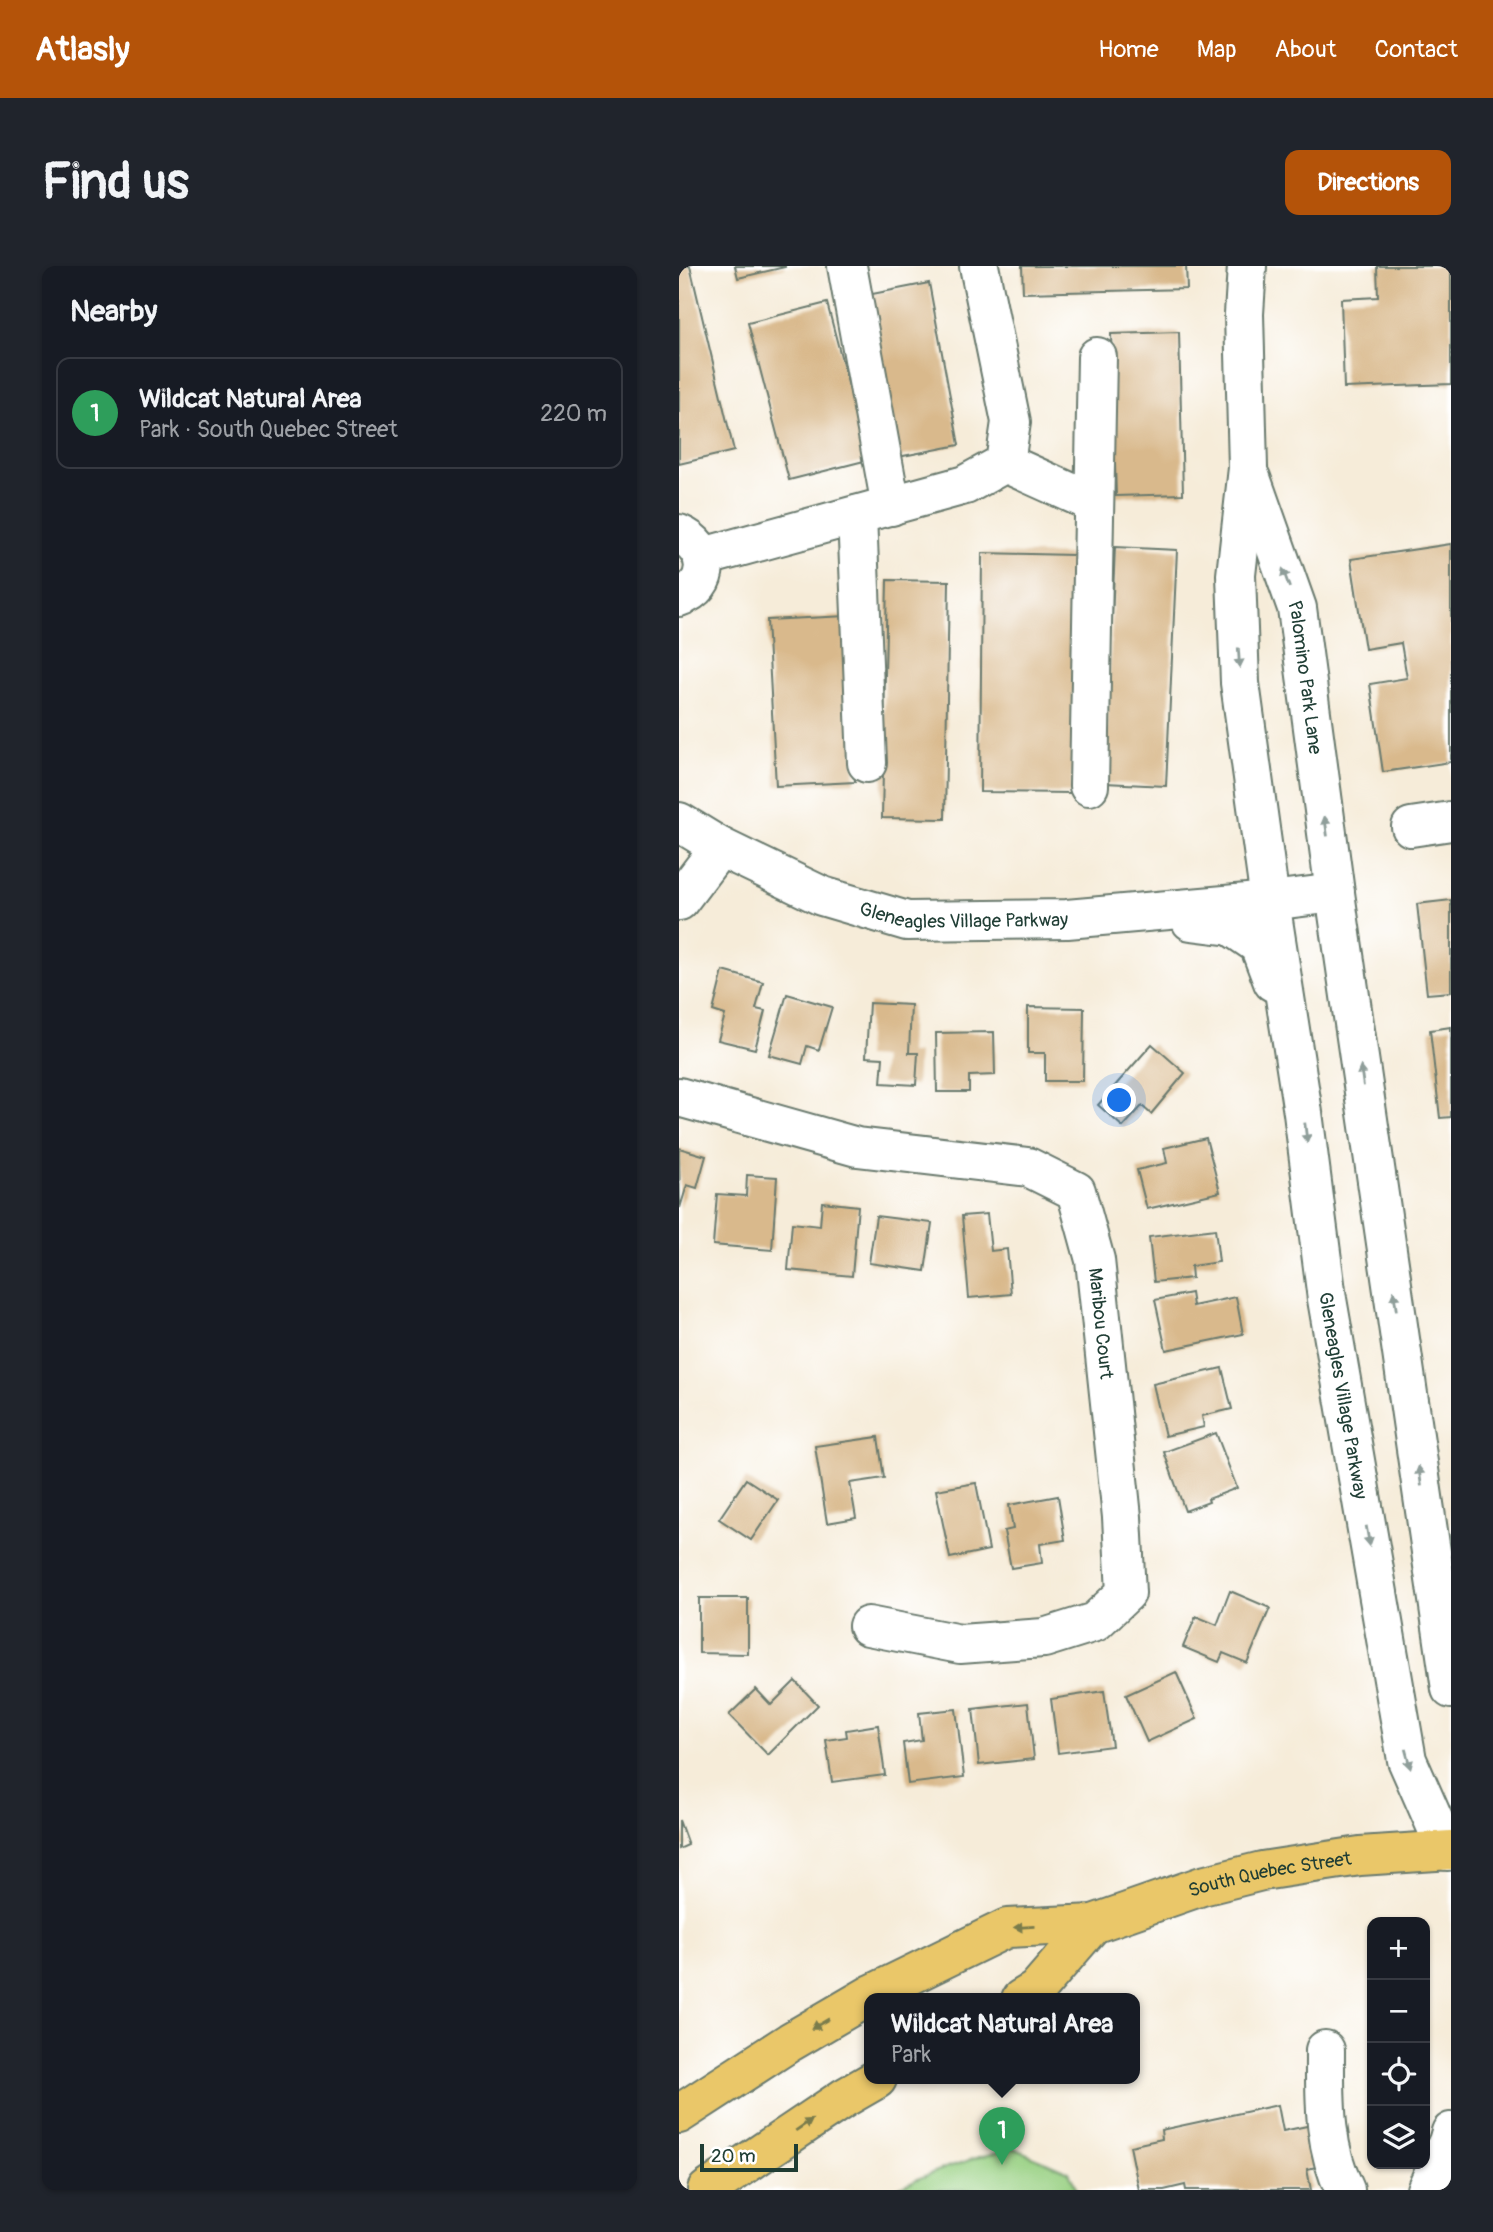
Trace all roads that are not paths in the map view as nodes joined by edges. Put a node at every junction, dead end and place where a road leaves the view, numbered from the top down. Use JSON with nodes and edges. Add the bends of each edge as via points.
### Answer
{"nodes":[{"id":1,"x":847,"y":266,"type":"edge"},
{"id":2,"x":979,"y":266,"type":"edge"},
{"id":3,"x":1247,"y":266,"type":"edge"},
{"id":4,"x":1097,"y":357,"type":"dead end"},
{"id":5,"x":1005,"y":463,"type":"junction"},
{"id":6,"x":1248,"y":468,"type":"junction"},
{"id":7,"x":1094,"y":503,"type":"junction"},
{"id":8,"x":874,"y":510,"type":"junction"},
{"id":9,"x":691,"y":546,"type":"edge"},
{"id":10,"x":679,"y":597,"type":"edge"},
{"id":11,"x":867,"y":764,"type":"dead end"},
{"id":12,"x":1089,"y":786,"type":"dead end"},
{"id":13,"x":1451,"y":821,"type":"edge"},
{"id":14,"x":679,"y":822,"type":"edge"},
{"id":15,"x":1411,"y":827,"type":"dead end"},
{"id":16,"x":720,"y":847,"type":"junction"},
{"id":17,"x":1335,"y":894,"type":"junction"},
{"id":18,"x":679,"y":901,"type":"edge"},
{"id":19,"x":1270,"y":901,"type":"junction"},
{"id":20,"x":1122,"y":914,"type":"junction"},
{"id":21,"x":1296,"y":1065,"type":"junction"},
{"id":22,"x":679,"y":1097,"type":"edge"},
{"id":23,"x":868,"y":1626,"type":"dead end"},
{"id":24,"x":1451,"y":1689,"type":"edge"},
{"id":25,"x":1450,"y":1849,"type":"edge"},
{"id":26,"x":1093,"y":1924,"type":"junction"},
{"id":27,"x":874,"y":1993,"type":"edge"},
{"id":28,"x":1031,"y":1993,"type":"edge"},
{"id":29,"x":864,"y":1999,"type":"edge"},
{"id":30,"x":1325,"y":2050,"type":"dead end"},
{"id":31,"x":868,"y":2084,"type":"edge"},
{"id":32,"x":679,"y":2114,"type":"edge"},
{"id":33,"x":1451,"y":2132,"type":"edge"},
{"id":34,"x":707,"y":2190,"type":"edge"},
{"id":35,"x":1346,"y":2190,"type":"edge"},
{"id":36,"x":1426,"y":2190,"type":"edge"}],
"edges":[{"from":1,"to":8,"type":"street"},
{"from":2,"to":5,"type":"street","via":[[1011,422]]},
{"from":3,"to":6,"type":"street","name":"Palomino Park Lane"},
{"from":4,"to":7,"type":"street"},
{"from":5,"to":7,"type":"street"},
{"from":5,"to":8,"type":"street","via":[[965,485]]},
{"from":17,"to":6,"type":"street","name":"Palomino Park Lane","one_way":true,"via":[[1297,608]]},
{"from":6,"to":19,"type":"street","name":"Palomino Park Lane","one_way":true,"via":[[1236,575],[1238,644]]},
{"from":7,"to":12,"type":"street"},
{"from":8,"to":9,"type":"street"},
{"from":8,"to":11,"type":"street"},
{"from":9,"to":10,"type":"street","via":[[703,573],[697,586]]},
{"from":13,"to":15,"type":"street"},
{"from":14,"to":16,"type":"street","name":"Gleneagles Village Parkway"},
{"from":16,"to":18,"type":"street"},
{"from":16,"to":20,"type":"street","name":"Gleneagles Village Parkway","via":[[822,896],[907,922]]},
{"from":17,"to":19,"type":"street","name":"Gleneagles Village Parkway"},
{"from":24,"to":17,"type":"street","one_way":true},
{"from":19,"to":20,"type":"street","name":"Gleneagles Village Parkway"},
{"from":19,"to":21,"type":"street","name":"Gleneagles Village Parkway"},
{"from":20,"to":21,"type":"street","via":[[1231,926],[1259,945]]},
{"from":21,"to":25,"type":"street","name":"Gleneagles Village Parkway","one_way":true,"via":[[1328,1299],[1407,1763]]},
{"from":22,"to":23,"type":"street","name":"Maribou Court","via":[[857,1147],[1028,1167],[1076,1191],[1095,1260],[1126,1593],[1095,1622],[1044,1638],[960,1644]]},
{"from":25,"to":26,"type":"main road","name":"South Quebec Street","via":[[1360,1856],[1262,1871]]},
{"from":26,"to":27,"type":"main road","name":"South Quebec Street","one_way":true,"via":[[1007,1928]]},
{"from":26,"to":28,"type":"main road","name":"South Quebec Street"},
{"from":29,"to":32,"type":"main road","name":"South Quebec Street","one_way":true},
{"from":30,"to":35,"type":"street","via":[[1325,2115],[1338,2175]]},
{"from":34,"to":31,"type":"main road","one_way":true},
{"from":33,"to":36,"type":"street"}]}
